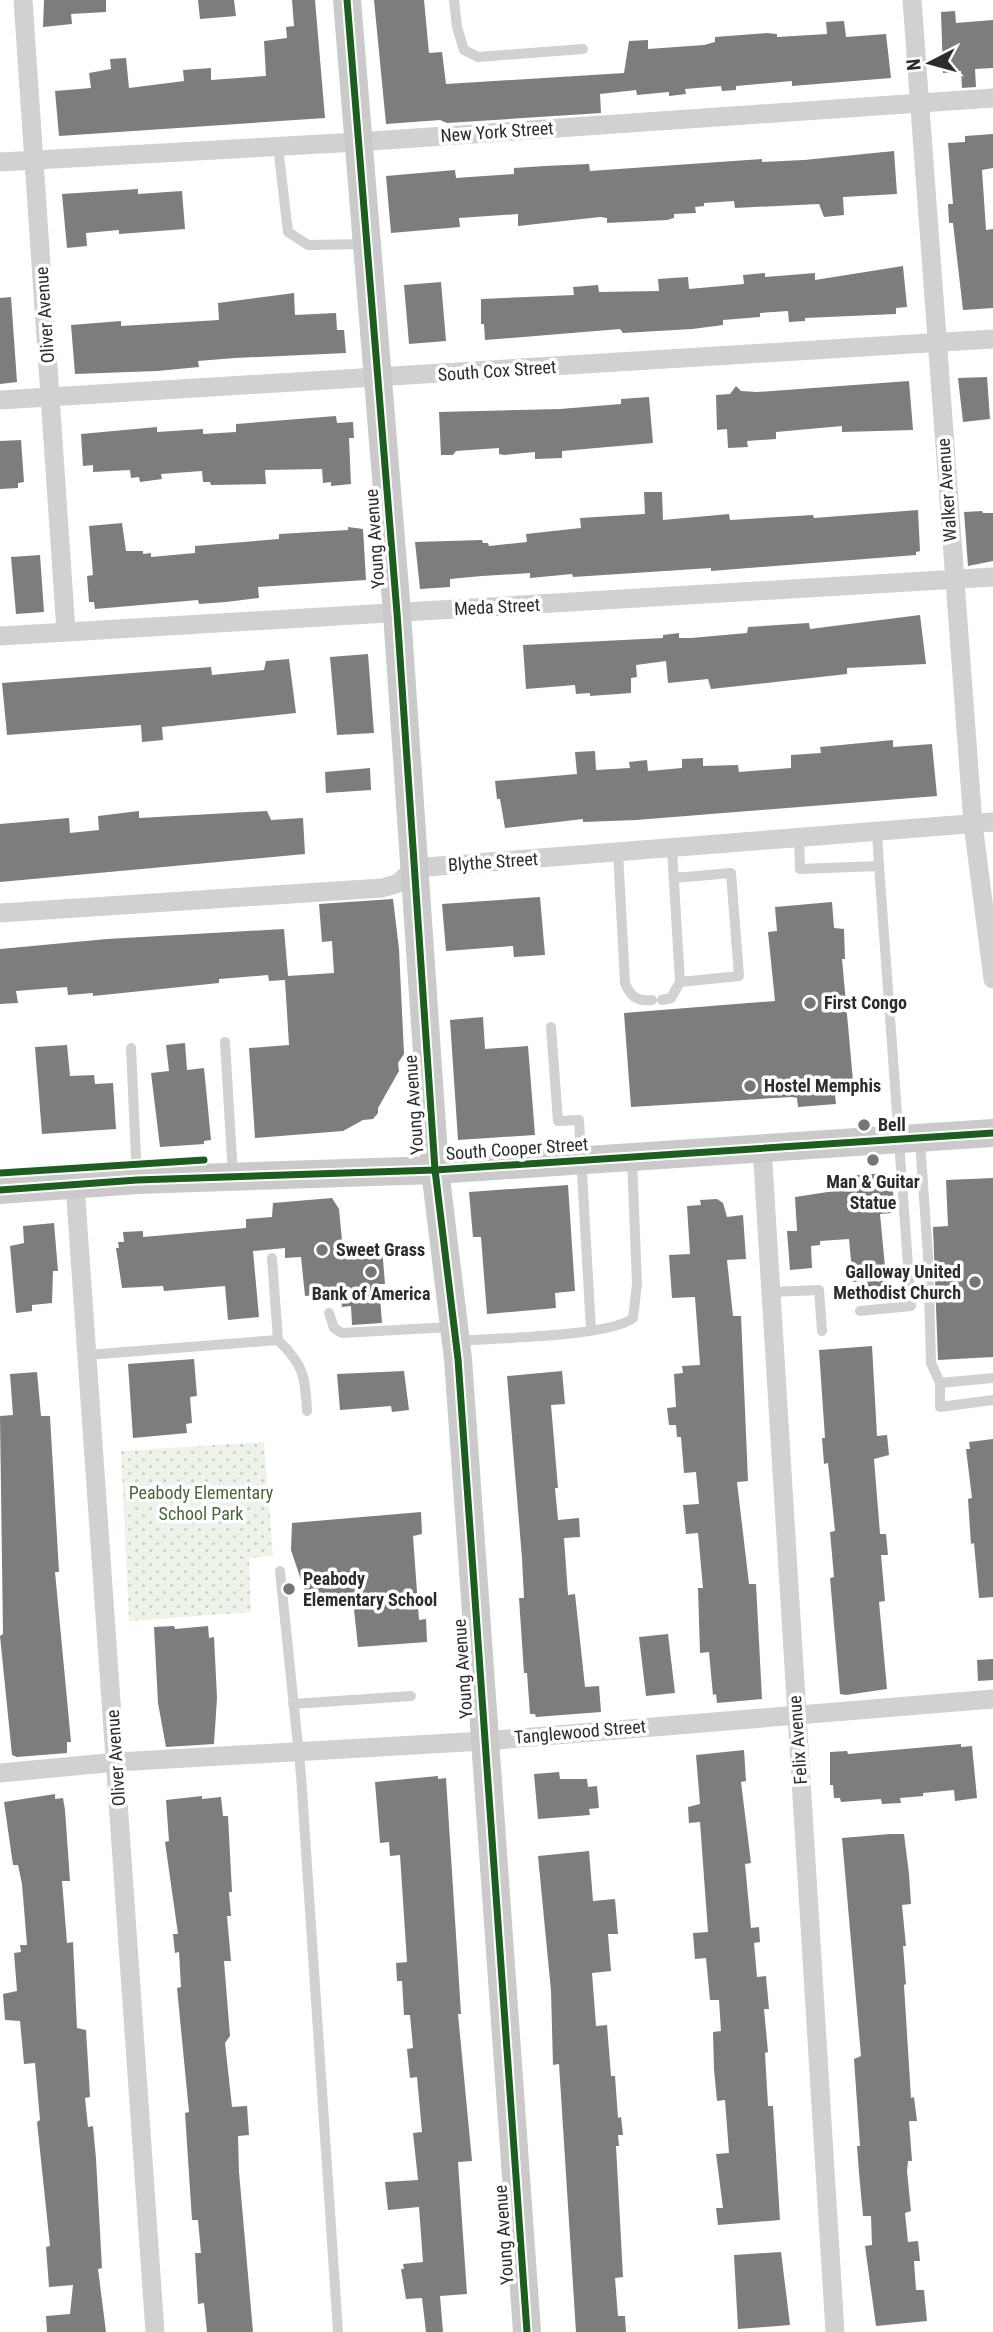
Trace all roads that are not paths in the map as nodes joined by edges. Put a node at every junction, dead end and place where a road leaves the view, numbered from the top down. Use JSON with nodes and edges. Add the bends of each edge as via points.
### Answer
{"nodes":[{"id":1,"x":23,"y":0,"type":"edge"},
{"id":2,"x":347,"y":0,"type":"edge"},
{"id":3,"x":454,"y":0,"type":"edge"},
{"id":4,"x":912,"y":0,"type":"edge"},
{"id":5,"x":583,"y":49,"type":"dead end"},
{"id":6,"x":993,"y":98,"type":"edge"},
{"id":7,"x":920,"y":103,"type":"junction"},
{"id":8,"x":357,"y":142,"type":"junction"},
{"id":9,"x":278,"y":147,"type":"junction"},
{"id":10,"x":33,"y":160,"type":"junction"},
{"id":11,"x":0,"y":162,"type":"edge"},
{"id":12,"x":366,"y":244,"type":"junction"},
{"id":13,"x":993,"y":339,"type":"edge"},
{"id":14,"x":935,"y":343,"type":"junction"},
{"id":15,"x":379,"y":379,"type":"junction"},
{"id":16,"x":51,"y":397,"type":"junction"},
{"id":17,"x":0,"y":400,"type":"edge"},
{"id":18,"x":993,"y":578,"type":"edge"},
{"id":19,"x":954,"y":580,"type":"junction"},
{"id":20,"x":397,"y":612,"type":"junction"},
{"id":21,"x":66,"y":631,"type":"junction"},
{"id":22,"x":0,"y":636,"type":"edge"},
{"id":23,"x":993,"y":822,"type":"edge"},
{"id":24,"x":973,"y":824,"type":"junction"},
{"id":25,"x":877,"y":832,"type":"junction"},
{"id":26,"x":799,"y":838,"type":"junction"},
{"id":27,"x":671,"y":849,"type":"junction"},
{"id":28,"x":618,"y":852,"type":"junction"},
{"id":29,"x":879,"y":866,"type":"junction"},
{"id":30,"x":414,"y":868,"type":"junction"},
{"id":31,"x":674,"y":878,"type":"junction"},
{"id":32,"x":0,"y":913,"type":"edge"},
{"id":33,"x":993,"y":979,"type":"edge"},
{"id":34,"x":680,"y":982,"type":"junction"},
{"id":35,"x":551,"y":1027,"type":"dead end"},
{"id":36,"x":225,"y":1042,"type":"dead end"},
{"id":37,"x":131,"y":1048,"type":"dead end"},
{"id":38,"x":993,"y":1133,"type":"edge"},
{"id":39,"x":908,"y":1138,"type":"junction"},
{"id":40,"x":762,"y":1147,"type":"junction"},
{"id":41,"x":632,"y":1157,"type":"junction"},
{"id":42,"x":582,"y":1161,"type":"junction"},
{"id":43,"x":435,"y":1170,"type":"junction"},
{"id":44,"x":233,"y":1176,"type":"junction"},
{"id":45,"x":137,"y":1180,"type":"junction"},
{"id":46,"x":75,"y":1185,"type":"junction"},
{"id":47,"x":0,"y":1190,"type":"edge"},
{"id":48,"x":272,"y":1258,"type":"dead end"},
{"id":49,"x":771,"y":1292,"type":"junction"},
{"id":50,"x":860,"y":1311,"type":"dead end"},
{"id":51,"x":329,"y":1313,"type":"dead end"},
{"id":52,"x":591,"y":1330,"type":"junction"},
{"id":53,"x":822,"y":1331,"type":"dead end"},
{"id":54,"x":455,"y":1334,"type":"junction"},
{"id":55,"x":278,"y":1340,"type":"junction"},
{"id":56,"x":87,"y":1356,"type":"junction"},
{"id":57,"x":993,"y":1378,"type":"edge"},
{"id":58,"x":940,"y":1383,"type":"junction"},
{"id":59,"x":993,"y":1400,"type":"edge"},
{"id":60,"x":307,"y":1411,"type":"dead end"},
{"id":61,"x":280,"y":1571,"type":"dead end"},
{"id":62,"x":411,"y":1696,"type":"dead end"},
{"id":63,"x":993,"y":1699,"type":"edge"},
{"id":64,"x":293,"y":1704,"type":"junction"},
{"id":65,"x":796,"y":1714,"type":"junction"},
{"id":66,"x":484,"y":1741,"type":"junction"},
{"id":67,"x":297,"y":1752,"type":"junction"},
{"id":68,"x":117,"y":1762,"type":"junction"},
{"id":69,"x":0,"y":1773,"type":"edge"},
{"id":70,"x":155,"y":2332,"type":"edge"},
{"id":71,"x":338,"y":2332,"type":"edge"},
{"id":72,"x":527,"y":2332,"type":"edge"},
{"id":73,"x":835,"y":2332,"type":"edge"}],
"edges":[{"from":1,"to":10,"type":"street","name":"Oliver Avenue"},
{"from":2,"to":8,"type":"street","name":"Young Avenue"},
{"from":3,"to":5,"type":"lane","via":[[464,50],[478,57]]},
{"from":4,"to":7,"type":"street","name":"Walker Avenue"},
{"from":6,"to":7,"type":"street","name":"New York Street"},
{"from":7,"to":8,"type":"street","name":"New York Street"},
{"from":7,"to":14,"type":"street","name":"Walker Avenue"},
{"from":8,"to":9,"type":"street","name":"New York Street"},
{"from":8,"to":12,"type":"street","name":"Young Avenue"},
{"from":9,"to":10,"type":"street","name":"New York Street"},
{"from":9,"to":12,"type":"lane","via":[[288,232],[308,245]]},
{"from":10,"to":11,"type":"street","name":"New York Street"},
{"from":10,"to":16,"type":"street","name":"Oliver Avenue"},
{"from":12,"to":15,"type":"street","name":"Young Avenue"},
{"from":13,"to":14,"type":"street","name":"South Cox Street"},
{"from":14,"to":15,"type":"street","name":"South Cox Street"},
{"from":14,"to":19,"type":"street","name":"Walker Avenue"},
{"from":15,"to":16,"type":"street","name":"South Cox Street"},
{"from":15,"to":20,"type":"street","name":"Young Avenue"},
{"from":16,"to":17,"type":"street","name":"South Cox Street"},
{"from":16,"to":21,"type":"street","name":"Oliver Avenue"},
{"from":18,"to":19,"type":"street","name":"Meda Street"},
{"from":19,"to":20,"type":"street","name":"Meda Street"},
{"from":19,"to":24,"type":"street","name":"Walker Avenue"},
{"from":20,"to":21,"type":"street","name":"Meda Street"},
{"from":20,"to":30,"type":"street","name":"Young Avenue"},
{"from":21,"to":22,"type":"street","name":"Meda Street"},
{"from":23,"to":24,"type":"street","name":"Blythe Street"},
{"from":24,"to":25,"type":"street","name":"Blythe Street"},
{"from":24,"to":33,"type":"street","name":"Walker Avenue"},
{"from":25,"to":26,"type":"street","name":"Blythe Street"},
{"from":25,"to":29,"type":"lane"},
{"from":26,"to":27,"type":"street","name":"Blythe Street"},
{"from":26,"to":29,"type":"lane","via":[[800,869]]},
{"from":27,"to":28,"type":"street","name":"Blythe Street"},
{"from":27,"to":31,"type":"lane"},
{"from":28,"to":30,"type":"street","name":"Blythe Street"},
{"from":28,"to":34,"type":"lane","via":[[629,993],[642,1002],[671,998]]},
{"from":29,"to":39,"type":"lane"},
{"from":30,"to":32,"type":"street","name":"Blythe Street","via":[[399,883],[382,888]]},
{"from":30,"to":43,"type":"street","name":"Young Avenue"},
{"from":31,"to":34,"type":"lane"},
{"from":31,"to":34,"type":"lane","via":[[731,873],[739,976]]},
{"from":35,"to":42,"type":"lane","via":[[558,1121],[579,1120]]},
{"from":36,"to":44,"type":"lane"},
{"from":37,"to":45,"type":"lane"},
{"from":38,"to":39,"type":"street","name":"South Cooper Street"},
{"from":39,"to":40,"type":"street","name":"South Cooper Street"},
{"from":39,"to":50,"type":"lane","via":[[911,1306]]},
{"from":39,"to":58,"type":"lane","via":[[928,1256],[931,1363]]},
{"from":40,"to":41,"type":"street","name":"South Cooper Street"},
{"from":40,"to":49,"type":"street","name":"Felix Avenue"},
{"from":41,"to":42,"type":"street","name":"South Cooper Street"},
{"from":41,"to":52,"type":"lane","via":[[633,1318],[625,1324]]},
{"from":42,"to":43,"type":"street","name":"South Cooper Street"},
{"from":42,"to":52,"type":"lane"},
{"from":43,"to":44,"type":"street","name":"South Cooper Street"},
{"from":43,"to":54,"type":"street","name":"Young Avenue"},
{"from":44,"to":45,"type":"street","name":"South Cooper Street"},
{"from":45,"to":46,"type":"street","name":"South Cooper Street"},
{"from":46,"to":47,"type":"street","name":"South Cooper Street"},
{"from":46,"to":56,"type":"street","name":"Oliver Avenue"},
{"from":48,"to":55,"type":"lane"},
{"from":49,"to":53,"type":"lane","via":[[819,1290]]},
{"from":49,"to":65,"type":"street","name":"Felix Avenue"},
{"from":51,"to":54,"type":"lane","via":[[334,1328],[342,1333]]},
{"from":52,"to":54,"type":"lane"},
{"from":54,"to":66,"type":"street","name":"Young Avenue"},
{"from":55,"to":56,"type":"lane"},
{"from":55,"to":60,"type":"lane","via":[[305,1374]]},
{"from":56,"to":68,"type":"street","name":"Oliver Avenue"},
{"from":57,"to":58,"type":"lane"},
{"from":58,"to":59,"type":"lane","via":[[940,1407]]},
{"from":61,"to":64,"type":"lane"},
{"from":62,"to":64,"type":"lane"},
{"from":63,"to":65,"type":"street","name":"Tanglewood Street"},
{"from":64,"to":67,"type":"lane"},
{"from":65,"to":66,"type":"street","name":"Tanglewood Street"},
{"from":65,"to":73,"type":"street","name":"Felix Avenue"},
{"from":66,"to":67,"type":"street","name":"Tanglewood Street"},
{"from":66,"to":72,"type":"street","name":"Young Avenue"},
{"from":67,"to":68,"type":"street","name":"Tanglewood Street"},
{"from":67,"to":71,"type":"lane"},
{"from":68,"to":69,"type":"street","name":"Tanglewood Street"},
{"from":68,"to":70,"type":"street","name":"Oliver Avenue"}]}
